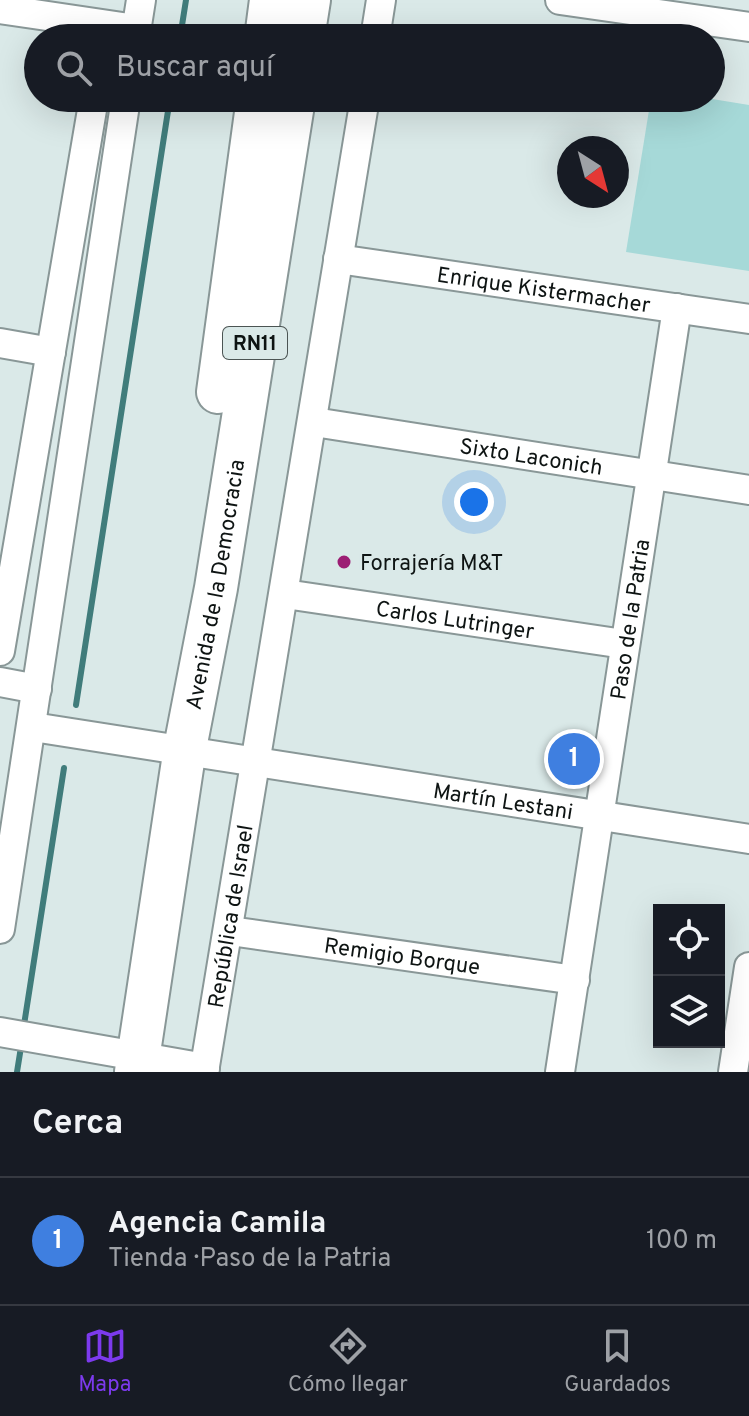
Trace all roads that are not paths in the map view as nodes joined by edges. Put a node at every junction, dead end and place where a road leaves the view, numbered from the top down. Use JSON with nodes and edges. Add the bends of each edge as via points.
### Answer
{"nodes":[{"id":1,"x":141,"y":0,"type":"edge"},
{"id":2,"x":271,"y":0,"type":"edge"},
{"id":3,"x":309,"y":0,"type":"edge"},
{"id":4,"x":381,"y":0,"type":"edge"},
{"id":5,"x":560,"y":0,"type":"edge"},
{"id":6,"x":0,"y":9,"type":"edge"},
{"id":7,"x":708,"y":10,"type":"edge"},
{"id":8,"x":106,"y":21,"type":"edge"},
{"id":9,"x":137,"y":24,"type":"edge"},
{"id":10,"x":268,"y":24,"type":"edge"},
{"id":11,"x":305,"y":24,"type":"edge"},
{"id":12,"x":377,"y":24,"type":"edge"},
{"id":13,"x":749,"y":27,"type":"edge"},
{"id":14,"x":92,"y":112,"type":"edge"},
{"id":15,"x":124,"y":112,"type":"edge"},
{"id":16,"x":256,"y":112,"type":"edge"},
{"id":17,"x":292,"y":112,"type":"edge"},
{"id":18,"x":363,"y":112,"type":"edge"},
{"id":19,"x":338,"y":259,"type":"junction"},
{"id":20,"x":677,"y":308,"type":"junction"},
{"id":21,"x":749,"y":319,"type":"edge"},
{"id":22,"x":0,"y":343,"type":"edge"},
{"id":23,"x":51,"y":352,"type":"junction"},
{"id":24,"x":314,"y":422,"type":"junction"},
{"id":25,"x":649,"y":475,"type":"junction"},
{"id":26,"x":749,"y":490,"type":"edge"},
{"id":27,"x":285,"y":594,"type":"junction"},
{"id":28,"x":624,"y":644,"type":"junction"},
{"id":29,"x":0,"y":651,"type":"edge"},
{"id":30,"x":0,"y":682,"type":"edge"},
{"id":31,"x":37,"y":689,"type":"junction"},
{"id":32,"x":33,"y":727,"type":"junction"},
{"id":33,"x":173,"y":747,"type":"junction"},
{"id":34,"x":256,"y":762,"type":"junction"},
{"id":35,"x":598,"y":814,"type":"junction"},
{"id":36,"x":749,"y":839,"type":"edge"},
{"id":37,"x":0,"y":929,"type":"edge"},
{"id":38,"x":230,"y":931,"type":"junction"},
{"id":39,"x":749,"y":967,"type":"edge"},
{"id":40,"x":575,"y":980,"type":"junction"},
{"id":41,"x":0,"y":1032,"type":"edge"},
{"id":42,"x":123,"y":1063,"type":"edge"},
{"id":43,"x":204,"y":1070,"type":"edge"},
{"id":44,"x":560,"y":1072,"type":"edge"},
{"id":45,"x":733,"y":1072,"type":"edge"}],
"edges":[{"from":1,"to":9,"type":"street"},
{"from":2,"to":10,"type":"highway"},
{"from":3,"to":11,"type":"highway"},
{"from":4,"to":12,"type":"street"},
{"from":5,"to":7,"type":"street"},
{"from":6,"to":8,"type":"street"},
{"from":7,"to":13,"type":"street"},
{"from":14,"to":23,"type":"street"},
{"from":15,"to":31,"type":"street"},
{"from":16,"to":33,"type":"highway","name":"Avenida de la Democracia"},
{"from":17,"to":33,"type":"highway","name":"Avenida de la Democracia","number":"RN11","via":[[216,588]]},
{"from":18,"to":19,"type":"street"},
{"from":19,"to":20,"type":"street","name":"Enrique Kistermacher"},
{"from":19,"to":24,"type":"street"},
{"from":20,"to":21,"type":"street","name":"Enrique Kistermacher"},
{"from":20,"to":25,"type":"street","name":"Paso de la Patria"},
{"from":22,"to":23,"type":"street"},
{"from":23,"to":29,"type":"street"},
{"from":24,"to":25,"type":"street","name":"Sixto Laconich"},
{"from":24,"to":27,"type":"street"},
{"from":25,"to":26,"type":"street","name":"Sixto Laconich"},
{"from":25,"to":28,"type":"street","name":"Paso de la Patria"},
{"from":27,"to":28,"type":"street","name":"Carlos Lutringer"},
{"from":27,"to":34,"type":"street"},
{"from":28,"to":35,"type":"street","name":"Paso de la Patria"},
{"from":30,"to":31,"type":"street"},
{"from":31,"to":32,"type":"street"},
{"from":32,"to":33,"type":"street","name":"Martín Lestani"},
{"from":32,"to":37,"type":"street"},
{"from":33,"to":34,"type":"street","name":"Martín Lestani"},
{"from":33,"to":42,"type":"highway","name":"Avenida de la Democracia","number":"RN11"},
{"from":33,"to":42,"type":"highway","name":"Avenida de la Democracia","via":[[129,964]]},
{"from":34,"to":35,"type":"street","name":"Martín Lestani"},
{"from":34,"to":38,"type":"street","name":"República de Israel"},
{"from":35,"to":36,"type":"street","name":"Martín Lestani"},
{"from":35,"to":40,"type":"street","name":"Paso de la Patria"},
{"from":38,"to":40,"type":"street","name":"Remigio Borque"},
{"from":38,"to":43,"type":"street","name":"República de Israel"},
{"from":39,"to":45,"type":"street"},
{"from":40,"to":44,"type":"street","name":"Paso de la Patria"},
{"from":41,"to":42,"type":"street"},
{"from":42,"to":43,"type":"street"}]}
